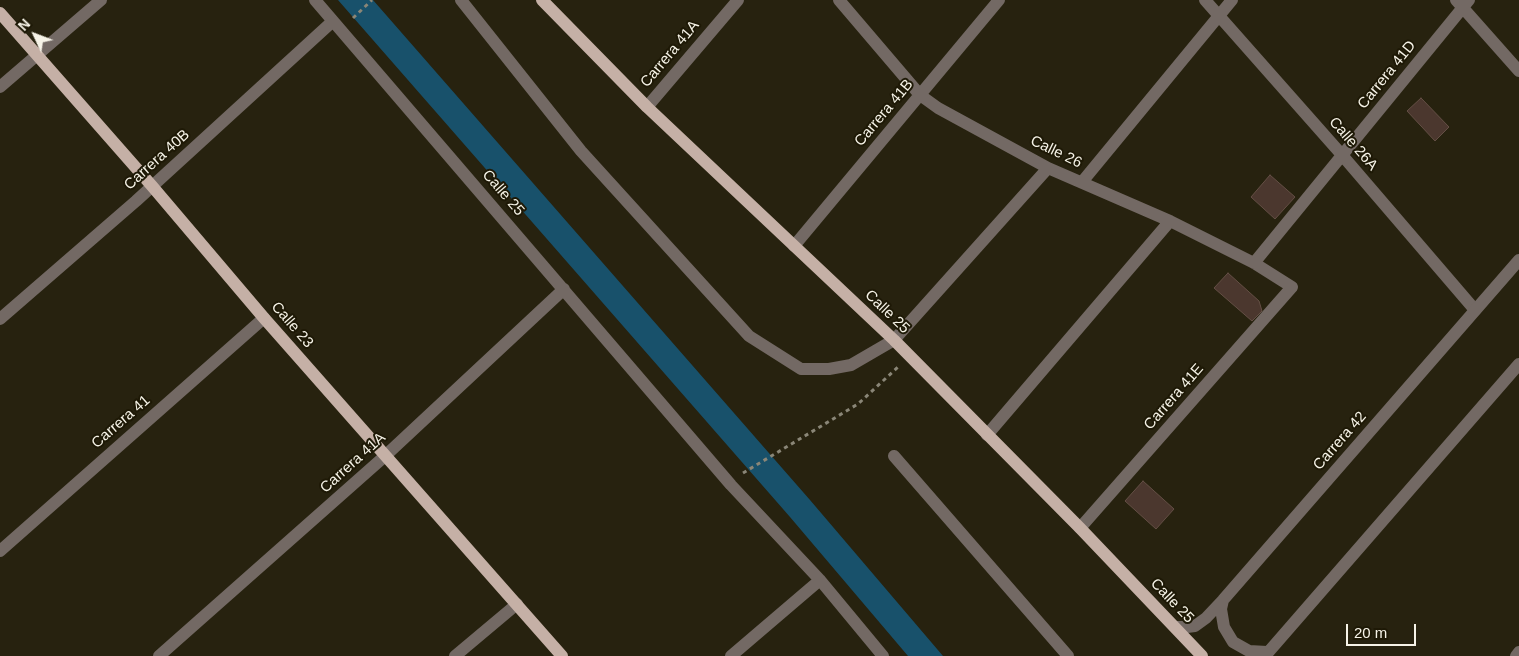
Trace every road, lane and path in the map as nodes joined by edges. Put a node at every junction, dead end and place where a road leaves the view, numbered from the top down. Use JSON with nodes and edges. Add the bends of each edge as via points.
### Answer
{"nodes":[{"id":1,"x":101,"y":0,"type":"edge"},
{"id":2,"x":315,"y":0,"type":"edge"},
{"id":3,"x":372,"y":0,"type":"edge"},
{"id":4,"x":461,"y":0,"type":"edge"},
{"id":5,"x":543,"y":0,"type":"edge"},
{"id":6,"x":738,"y":0,"type":"edge"},
{"id":7,"x":839,"y":0,"type":"edge"},
{"id":8,"x":999,"y":0,"type":"edge"},
{"id":9,"x":1205,"y":0,"type":"edge"},
{"id":10,"x":1232,"y":0,"type":"edge"},
{"id":11,"x":1462,"y":3,"type":"edge"},
{"id":12,"x":0,"y":13,"type":"edge"},
{"id":13,"x":1219,"y":16,"type":"junction"},
{"id":14,"x":351,"y":20,"type":"dead end"},
{"id":15,"x":334,"y":22,"type":"junction"},
{"id":16,"x":38,"y":56,"type":"junction"},
{"id":17,"x":1519,"y":71,"type":"edge"},
{"id":18,"x":0,"y":88,"type":"edge"},
{"id":19,"x":920,"y":95,"type":"junction"},
{"id":20,"x":647,"y":107,"type":"junction"},
{"id":21,"x":1342,"y":155,"type":"junction"},
{"id":22,"x":1048,"y":168,"type":"junction"},
{"id":23,"x":1082,"y":182,"type":"junction"},
{"id":24,"x":152,"y":186,"type":"junction"},
{"id":25,"x":1170,"y":221,"type":"junction"},
{"id":26,"x":794,"y":246,"type":"junction"},
{"id":27,"x":1519,"y":260,"type":"edge"},
{"id":28,"x":1254,"y":263,"type":"junction"},
{"id":29,"x":1292,"y":287,"type":"joint"},
{"id":30,"x":564,"y":289,"type":"junction"},
{"id":31,"x":1475,"y":310,"type":"junction"},
{"id":32,"x":264,"y":318,"type":"junction"},
{"id":33,"x":0,"y":319,"type":"edge"},
{"id":34,"x":894,"y":340,"type":"junction"},
{"id":35,"x":909,"y":356,"type":"junction"},
{"id":36,"x":1519,"y":364,"type":"edge"},
{"id":37,"x":987,"y":435,"type":"junction"},
{"id":38,"x":386,"y":456,"type":"junction"},
{"id":39,"x":894,"y":456,"type":"dead end"},
{"id":40,"x":745,"y":471,"type":"dead end"},
{"id":41,"x":1080,"y":528,"type":"junction"},
{"id":42,"x":0,"y":551,"type":"edge"},
{"id":43,"x":820,"y":580,"type":"junction"},
{"id":44,"x":1223,"y":600,"type":"junction"},
{"id":45,"x":516,"y":604,"type":"junction"},
{"id":46,"x":1176,"y":627,"type":"junction"},
{"id":47,"x":1519,"y":652,"type":"edge"},
{"id":48,"x":1266,"y":654,"type":"edge"},
{"id":49,"x":159,"y":656,"type":"edge"},
{"id":50,"x":455,"y":656,"type":"edge"},
{"id":51,"x":562,"y":656,"type":"edge"},
{"id":52,"x":731,"y":656,"type":"edge"},
{"id":53,"x":883,"y":656,"type":"edge"},
{"id":54,"x":1068,"y":656,"type":"edge"},
{"id":55,"x":1202,"y":656,"type":"edge"},
{"id":56,"x":1516,"y":656,"type":"edge"}],
"edges":[{"from":1,"to":16,"type":"street"},
{"from":2,"to":15,"type":"street","name":"Calle 25"},
{"from":3,"to":14,"type":"path"},
{"from":4,"to":34,"type":"street","via":[[582,151],[749,336],[801,369],[851,365]]},
{"from":5,"to":20,"type":"main road","name":"Calle 25"},
{"from":6,"to":20,"type":"street","name":"Carrera 41A"},
{"from":7,"to":19,"type":"street","name":"Calle 26"},
{"from":8,"to":19,"type":"street","name":"Carrera 41B"},
{"from":9,"to":13,"type":"street","name":"Calle 26A"},
{"from":10,"to":13,"type":"street"},
{"from":11,"to":17,"type":"street"},
{"from":11,"to":21,"type":"street","name":"Carrera 41D"},
{"from":12,"to":16,"type":"main road","name":"Calle 23"},
{"from":13,"to":21,"type":"street","name":"Calle 26A"},
{"from":13,"to":23,"type":"street"},
{"from":15,"to":24,"type":"street","name":"Carrera 40B"},
{"from":15,"to":30,"type":"street","name":"Calle 25"},
{"from":16,"to":18,"type":"street"},
{"from":16,"to":24,"type":"main road","name":"Calle 23"},
{"from":19,"to":22,"type":"street","name":"Calle 26"},
{"from":19,"to":26,"type":"street","name":"Carrera 41B"},
{"from":20,"to":26,"type":"main road","name":"Calle 25"},
{"from":21,"to":28,"type":"street","name":"Carrera 41D"},
{"from":21,"to":31,"type":"street","name":"Calle 26A"},
{"from":22,"to":23,"type":"street","name":"Calle 26"},
{"from":22,"to":34,"type":"street"},
{"from":23,"to":25,"type":"street","name":"Calle 26"},
{"from":24,"to":32,"type":"main road","name":"Calle 23"},
{"from":24,"to":33,"type":"street","name":"Carrera 40B"},
{"from":25,"to":28,"type":"street","name":"Calle 26"},
{"from":25,"to":37,"type":"street"},
{"from":26,"to":34,"type":"main road","name":"Calle 25"},
{"from":27,"to":31,"type":"street","name":"Carrera 42"},
{"from":28,"to":29,"type":"street","name":"Calle 26"},
{"from":29,"to":41,"type":"street","name":"Carrera 41E"},
{"from":30,"to":38,"type":"street","name":"Carrera 41A"},
{"from":30,"to":43,"type":"street","name":"Calle 25","via":[[731,485]]},
{"from":31,"to":44,"type":"street","name":"Carrera 42"},
{"from":32,"to":38,"type":"main road","name":"Calle 23"},
{"from":32,"to":42,"type":"street","name":"Carrera 41"},
{"from":34,"to":35,"type":"main road","name":"Calle 25"},
{"from":35,"to":37,"type":"main road","name":"Calle 25"},
{"from":35,"to":40,"type":"path","via":[[858,404]]},
{"from":36,"to":48,"type":"street"},
{"from":37,"to":41,"type":"main road","name":"Calle 25"},
{"from":38,"to":45,"type":"main road","name":"Calle 23"},
{"from":38,"to":49,"type":"street","name":"Carrera 41A"},
{"from":39,"to":54,"type":"street"},
{"from":41,"to":46,"type":"main road","name":"Calle 25"},
{"from":43,"to":52,"type":"street"},
{"from":43,"to":53,"type":"street","name":"Calle 25"},
{"from":44,"to":46,"type":"street","name":"Carrera 42","via":[[1195,626]]},
{"from":44,"to":48,"type":"street","via":[[1224,627],[1233,642],[1249,651]]},
{"from":45,"to":50,"type":"street"},
{"from":45,"to":51,"type":"main road","name":"Calle 23"},
{"from":46,"to":55,"type":"main road","name":"Calle 25"},
{"from":47,"to":56,"type":"street"}]}
